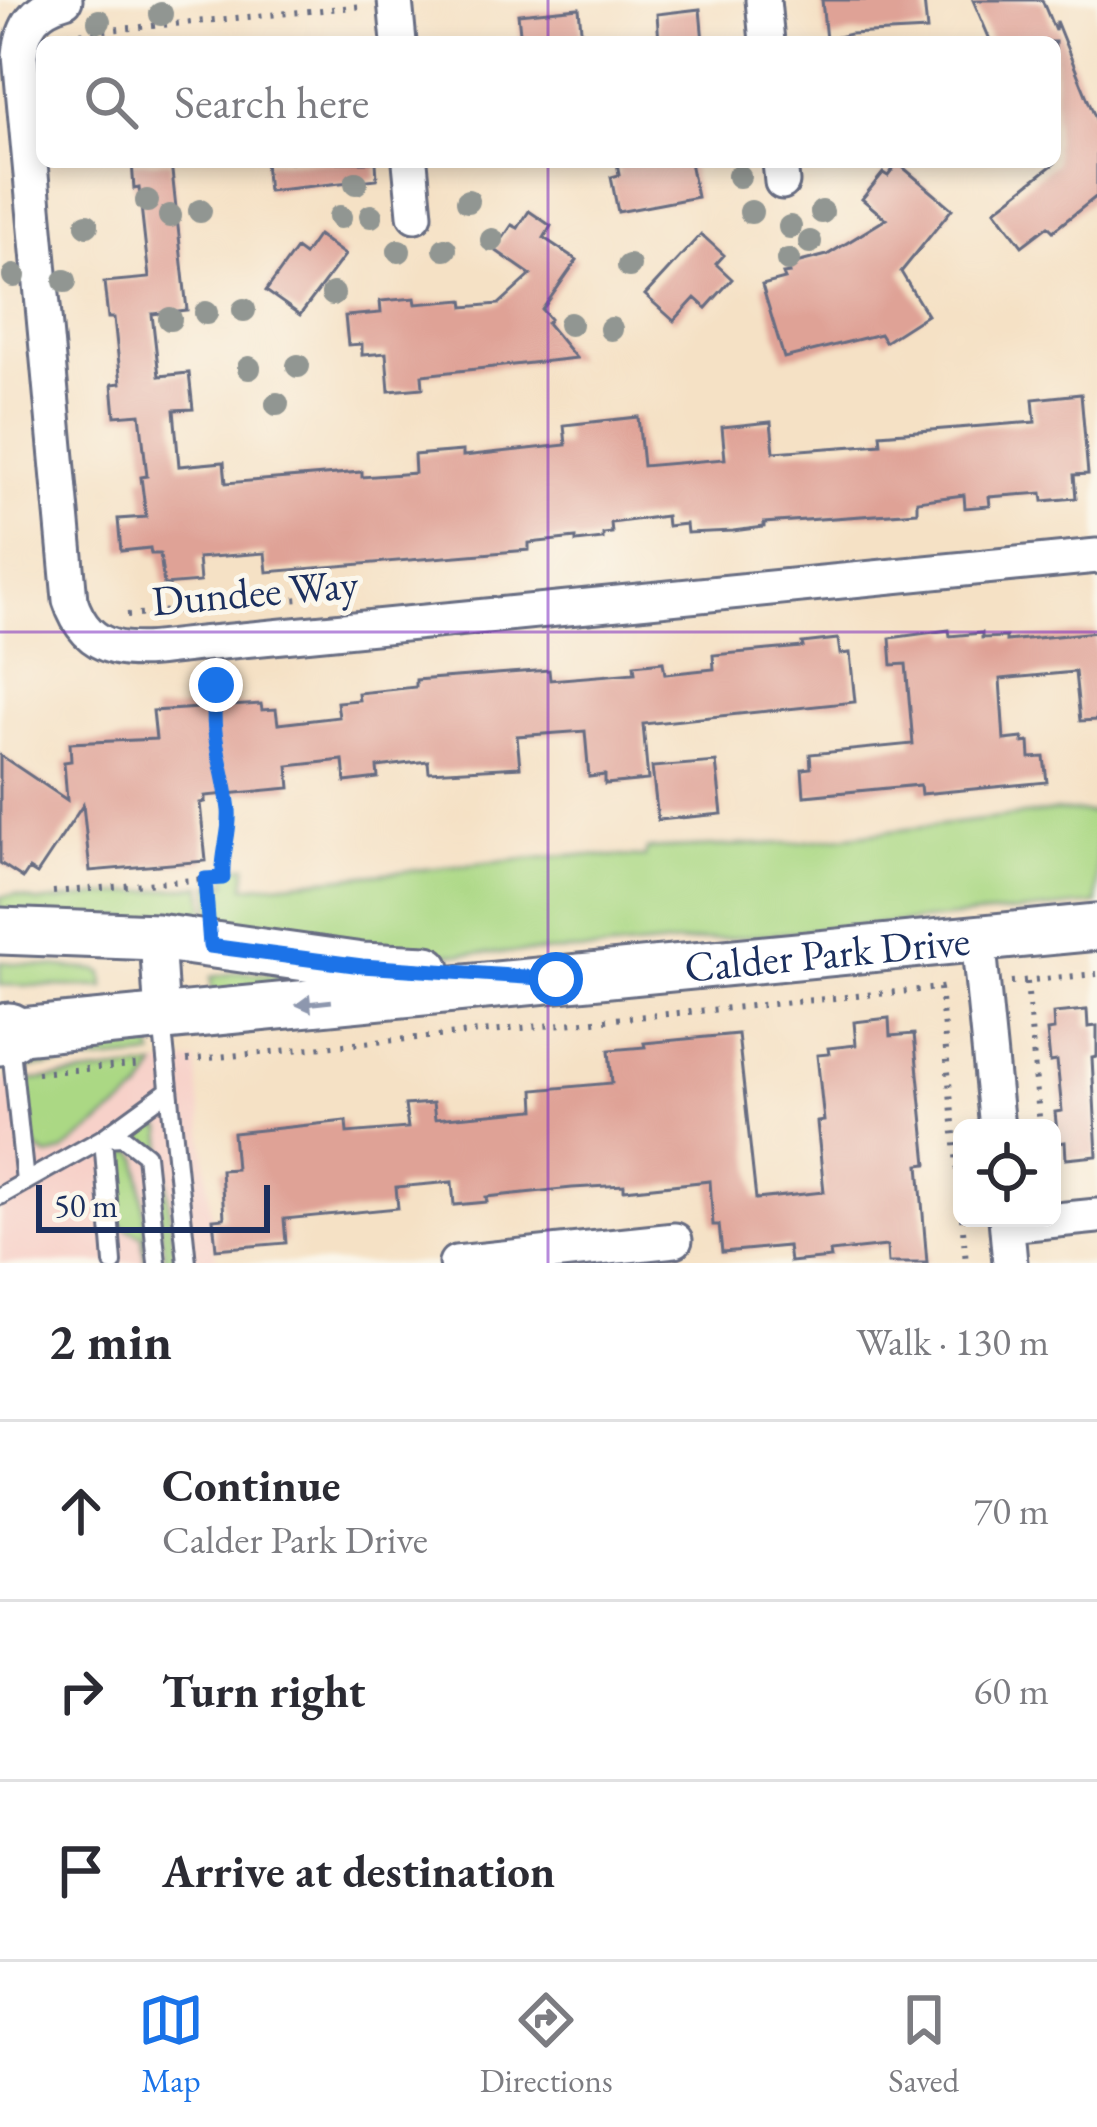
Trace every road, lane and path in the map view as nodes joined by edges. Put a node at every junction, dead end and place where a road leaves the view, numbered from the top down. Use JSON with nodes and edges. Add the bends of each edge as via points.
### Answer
{"nodes":[{"id":1,"x":65,"y":0,"type":"edge"},
{"id":2,"x":763,"y":0,"type":"edge"},
{"id":3,"x":395,"y":2,"type":"edge"},
{"id":4,"x":65,"y":36,"type":"edge"},
{"id":5,"x":398,"y":36,"type":"edge"},
{"id":6,"x":766,"y":36,"type":"edge"},
{"id":7,"x":411,"y":168,"type":"edge"},
{"id":8,"x":416,"y":215,"type":"dead end"},
{"id":9,"x":1097,"y":556,"type":"edge"},
{"id":10,"x":325,"y":596,"type":"dead end"},
{"id":11,"x":208,"y":607,"type":"junction"},
{"id":12,"x":121,"y":615,"type":"dead end"},
{"id":13,"x":212,"y":644,"type":"junction"},
{"id":14,"x":205,"y":879,"type":"junction"},
{"id":15,"x":36,"y":894,"type":"dead end"},
{"id":16,"x":1097,"y":927,"type":"edge"},
{"id":17,"x":0,"y":931,"type":"edge"},
{"id":18,"x":157,"y":937,"type":"junction"},
{"id":19,"x":978,"y":937,"type":"junction"},
{"id":20,"x":210,"y":946,"type":"junction"},
{"id":21,"x":1097,"y":974,"type":"edge"},
{"id":22,"x":556,"y":979,"type":"junction"},
{"id":23,"x":164,"y":1040,"type":"junction"},
{"id":24,"x":6,"y":1044,"type":"edge"},
{"id":25,"x":170,"y":1090,"type":"junction"},
{"id":26,"x":996,"y":1119,"type":"edge"},
{"id":27,"x":1039,"y":1119,"type":"edge"},
{"id":28,"x":953,"y":1123,"type":"edge"},
{"id":29,"x":103,"y":1138,"type":"junction"},
{"id":30,"x":25,"y":1182,"type":"junction"},
{"id":31,"x":0,"y":1196,"type":"edge"},
{"id":32,"x":1097,"y":1216,"type":"edge"},
{"id":33,"x":1061,"y":1218,"type":"edge"},
{"id":34,"x":963,"y":1227,"type":"edge"},
{"id":35,"x":1007,"y":1227,"type":"edge"},
{"id":36,"x":675,"y":1240,"type":"dead end"},
{"id":37,"x":113,"y":1263,"type":"edge"},
{"id":38,"x":157,"y":1263,"type":"edge"},
{"id":39,"x":187,"y":1263,"type":"edge"},
{"id":40,"x":456,"y":1263,"type":"edge"},
{"id":41,"x":966,"y":1263,"type":"edge"},
{"id":42,"x":1010,"y":1263,"type":"edge"}],
"edges":[{"from":1,"to":13,"type":"street","name":"Dundee Way","via":[[30,20],[20,55],[70,600],[76,620],[102,646]]},
{"from":2,"to":6,"type":"street"},
{"from":3,"to":4,"type":"path"},
{"from":3,"to":5,"type":"street"},
{"from":7,"to":8,"type":"street"},
{"from":9,"to":13,"type":"street","name":"Dundee Way"},
{"from":10,"to":11,"type":"path"},
{"from":11,"to":12,"type":"path"},
{"from":11,"to":13,"type":"path"},
{"from":13,"to":14,"type":"path","via":[[212,736],[230,817],[223,878]]},
{"from":14,"to":15,"type":"path"},
{"from":14,"to":20,"type":"path"},
{"from":16,"to":19,"type":"street","name":"Calder Park Drive"},
{"from":17,"to":18,"type":"street","name":"Calder Park Drive"},
{"from":18,"to":20,"type":"street","name":"Calder Park Drive"},
{"from":18,"to":23,"type":"street"},
{"from":19,"to":22,"type":"street","name":"Calder Park Drive"},
{"from":19,"to":26,"type":"street"},
{"from":20,"to":22,"type":"street","name":"Calder Park Drive"},
{"from":21,"to":27,"type":"path","via":[[1027,980]]},
{"from":22,"to":23,"type":"street","name":"Calder Park Drive","one_way":true},
{"from":23,"to":24,"type":"street","name":"Calder Park Drive"},
{"from":23,"to":24,"type":"path"},
{"from":23,"to":25,"type":"lane"},
{"from":23,"to":28,"type":"path","via":[[940,988]]},
{"from":24,"to":30,"type":"lane"},
{"from":25,"to":29,"type":"lane"},
{"from":25,"to":39,"type":"lane"},
{"from":29,"to":30,"type":"lane"},
{"from":29,"to":37,"type":"lane"},
{"from":29,"to":38,"type":"lane","via":[[123,1137],[146,1155]]},
{"from":30,"to":31,"type":"lane"},
{"from":32,"to":33,"type":"street"},
{"from":34,"to":41,"type":"path"},
{"from":35,"to":42,"type":"street"},
{"from":36,"to":40,"type":"street"}]}
